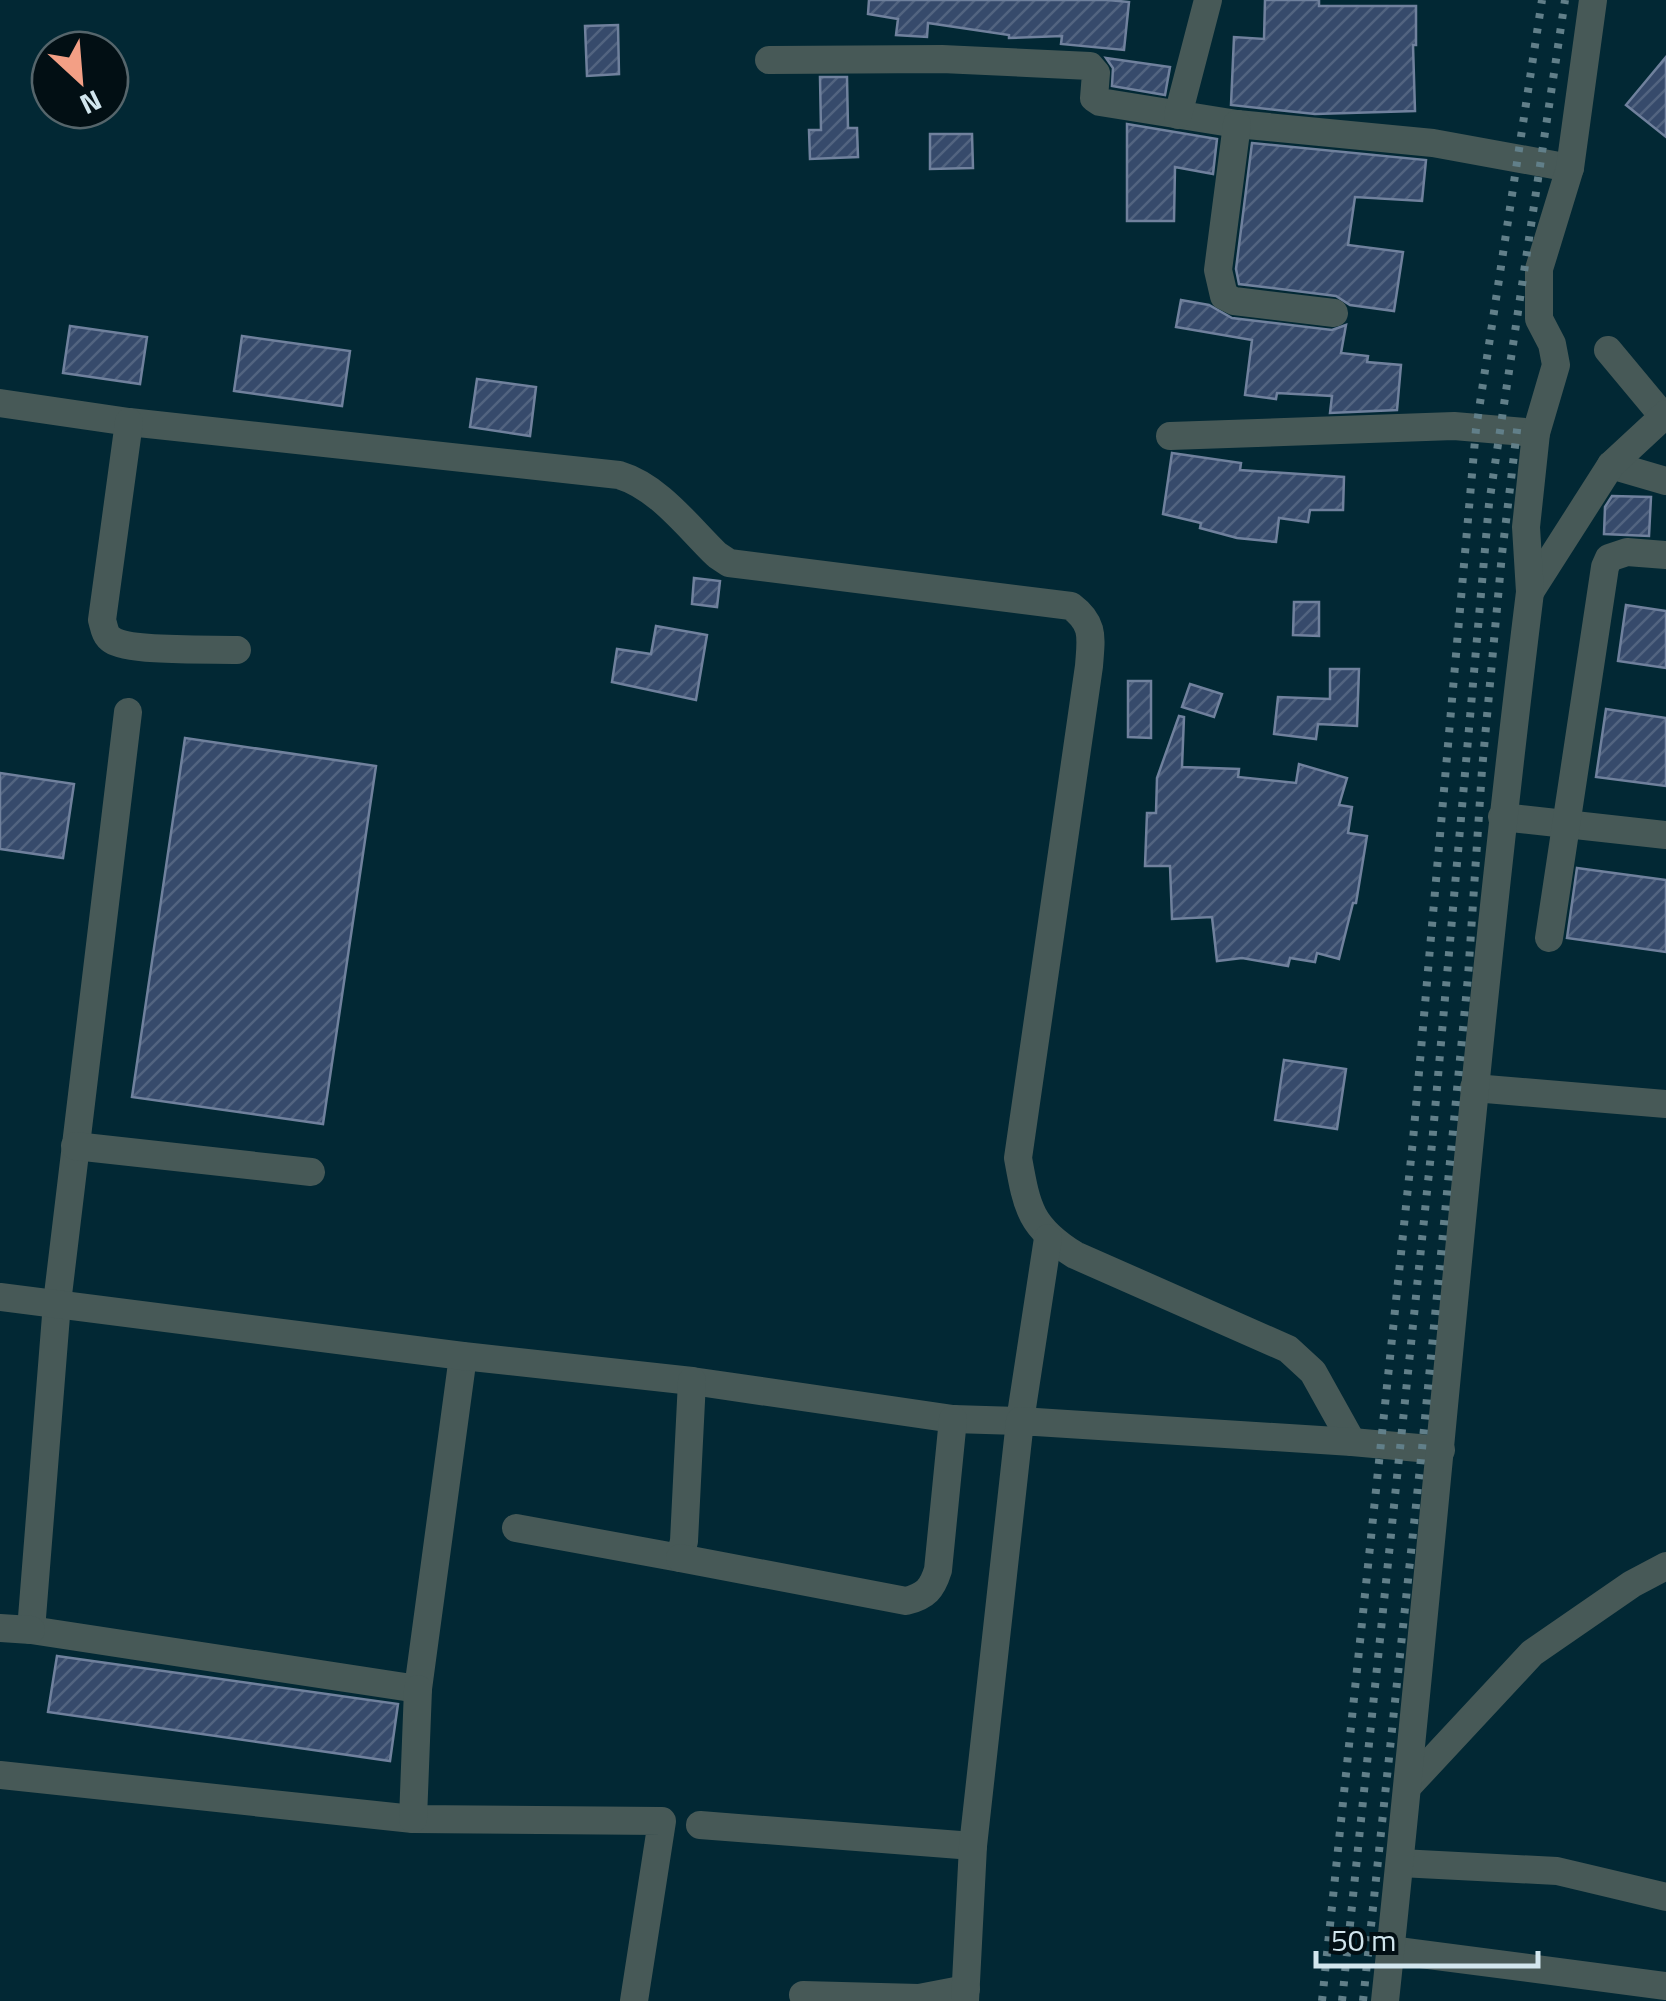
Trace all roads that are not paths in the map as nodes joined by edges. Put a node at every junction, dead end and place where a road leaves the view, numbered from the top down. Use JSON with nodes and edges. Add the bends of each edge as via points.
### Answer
{"nodes":[{"id":1,"x":1208,"y":0,"type":"edge"},
{"id":2,"x":1593,"y":0,"type":"edge"},
{"id":3,"x":768,"y":60,"type":"dead end"},
{"id":4,"x":1178,"y":114,"type":"junction"},
{"id":5,"x":1237,"y":124,"type":"junction"},
{"id":6,"x":1570,"y":168,"type":"junction"},
{"id":7,"x":1334,"y":313,"type":"dead end"},
{"id":8,"x":1608,"y":350,"type":"dead end"},
{"id":9,"x":0,"y":403,"type":"edge"},
{"id":10,"x":1664,"y":415,"type":"edge"},
{"id":11,"x":129,"y":422,"type":"junction"},
{"id":12,"x":1536,"y":433,"type":"junction"},
{"id":13,"x":1170,"y":436,"type":"dead end"},
{"id":14,"x":1611,"y":466,"type":"junction"},
{"id":15,"x":1666,"y":481,"type":"edge"},
{"id":16,"x":1666,"y":555,"type":"edge"},
{"id":17,"x":1530,"y":592,"type":"junction"},
{"id":18,"x":237,"y":650,"type":"dead end"},
{"id":19,"x":128,"y":712,"type":"dead end"},
{"id":20,"x":1502,"y":817,"type":"junction"},
{"id":21,"x":1566,"y":824,"type":"junction"},
{"id":22,"x":1666,"y":835,"type":"edge"},
{"id":23,"x":1549,"y":938,"type":"dead end"},
{"id":24,"x":1474,"y":1088,"type":"junction"},
{"id":25,"x":1666,"y":1104,"type":"edge"},
{"id":26,"x":76,"y":1146,"type":"junction"},
{"id":27,"x":311,"y":1172,"type":"dead end"},
{"id":28,"x":1048,"y":1238,"type":"junction"},
{"id":29,"x":0,"y":1296,"type":"edge"},
{"id":30,"x":56,"y":1303,"type":"junction"},
{"id":31,"x":463,"y":1356,"type":"junction"},
{"id":32,"x":692,"y":1381,"type":"junction"},
{"id":33,"x":952,"y":1418,"type":"junction"},
{"id":34,"x":1020,"y":1421,"type":"junction"},
{"id":35,"x":1352,"y":1442,"type":"junction"},
{"id":36,"x":1440,"y":1450,"type":"junction"},
{"id":37,"x":516,"y":1528,"type":"dead end"},
{"id":38,"x":680,"y":1558,"type":"junction"},
{"id":39,"x":1666,"y":1566,"type":"edge"},
{"id":40,"x":0,"y":1628,"type":"edge"},
{"id":41,"x":31,"y":1630,"type":"junction"},
{"id":42,"x":418,"y":1688,"type":"junction"},
{"id":43,"x":0,"y":1775,"type":"edge"},
{"id":44,"x":1410,"y":1784,"type":"junction"},
{"id":45,"x":412,"y":1819,"type":"junction"},
{"id":46,"x":700,"y":1825,"type":"dead end"},
{"id":47,"x":973,"y":1846,"type":"junction"},
{"id":48,"x":1400,"y":1863,"type":"junction"},
{"id":49,"x":1666,"y":1897,"type":"edge"},
{"id":50,"x":1390,"y":1950,"type":"junction"},
{"id":51,"x":1666,"y":1986,"type":"edge"},
{"id":52,"x":802,"y":1995,"type":"dead end"},
{"id":53,"x":965,"y":1995,"type":"edge"},
{"id":54,"x":918,"y":2000,"type":"edge"},
{"id":55,"x":634,"y":2001,"type":"edge"},
{"id":56,"x":1385,"y":2001,"type":"edge"}],
"edges":[{"from":1,"to":4,"type":"street"},
{"from":2,"to":6,"type":"street"},
{"from":3,"to":4,"type":"street","via":[[1090,66],[1100,102]]},
{"from":4,"to":5,"type":"street"},
{"from":5,"to":6,"type":"street","via":[[1433,143]]},
{"from":5,"to":7,"type":"street","via":[[1218,270],[1224,296]]},
{"from":6,"to":12,"type":"street","via":[[1539,269],[1538,319],[1556,365]]},
{"from":8,"to":10,"type":"street"},
{"from":9,"to":11,"type":"street"},
{"from":10,"to":14,"type":"street"},
{"from":11,"to":18,"type":"street","via":[[102,620],[106,634],[135,647]]},
{"from":11,"to":28,"type":"street","via":[[620,475],[653,492],[730,563],[1071,606],[1086,618],[1089,666],[1018,1158],[1025,1198]]},
{"from":12,"to":13,"type":"street","via":[[1454,426]]},
{"from":12,"to":17,"type":"street","via":[[1526,527]]},
{"from":14,"to":15,"type":"street"},
{"from":14,"to":17,"type":"street"},
{"from":16,"to":21,"type":"street","via":[[1618,554],[1605,567]]},
{"from":17,"to":20,"type":"street"},
{"from":19,"to":26,"type":"street"},
{"from":20,"to":21,"type":"street"},
{"from":20,"to":24,"type":"street"},
{"from":21,"to":22,"type":"street"},
{"from":21,"to":23,"type":"street"},
{"from":24,"to":25,"type":"street"},
{"from":24,"to":36,"type":"street"},
{"from":26,"to":27,"type":"street"},
{"from":26,"to":30,"type":"street"},
{"from":28,"to":34,"type":"street"},
{"from":28,"to":35,"type":"street","via":[[1288,1349],[1313,1372]]},
{"from":29,"to":30,"type":"street"},
{"from":30,"to":31,"type":"street"},
{"from":30,"to":41,"type":"street"},
{"from":31,"to":32,"type":"street"},
{"from":31,"to":42,"type":"street"},
{"from":32,"to":33,"type":"street"},
{"from":32,"to":38,"type":"street"},
{"from":33,"to":34,"type":"street"},
{"from":33,"to":38,"type":"street","via":[[938,1570],[923,1596],[906,1601]]},
{"from":34,"to":35,"type":"street"},
{"from":34,"to":47,"type":"street"},
{"from":35,"to":36,"type":"street"},
{"from":36,"to":44,"type":"street"},
{"from":37,"to":38,"type":"street"},
{"from":39,"to":44,"type":"street","via":[[1532,1654]]},
{"from":40,"to":41,"type":"street"},
{"from":41,"to":42,"type":"street"},
{"from":42,"to":45,"type":"street"},
{"from":43,"to":45,"type":"street"},
{"from":44,"to":48,"type":"street"},
{"from":45,"to":55,"type":"street","via":[[662,1821]]},
{"from":46,"to":47,"type":"street"},
{"from":47,"to":53,"type":"street"},
{"from":48,"to":49,"type":"street","via":[[1558,1871]]},
{"from":48,"to":50,"type":"street"},
{"from":50,"to":51,"type":"street"},
{"from":50,"to":56,"type":"street"},
{"from":52,"to":54,"type":"street"},
{"from":53,"to":54,"type":"street"}]}
